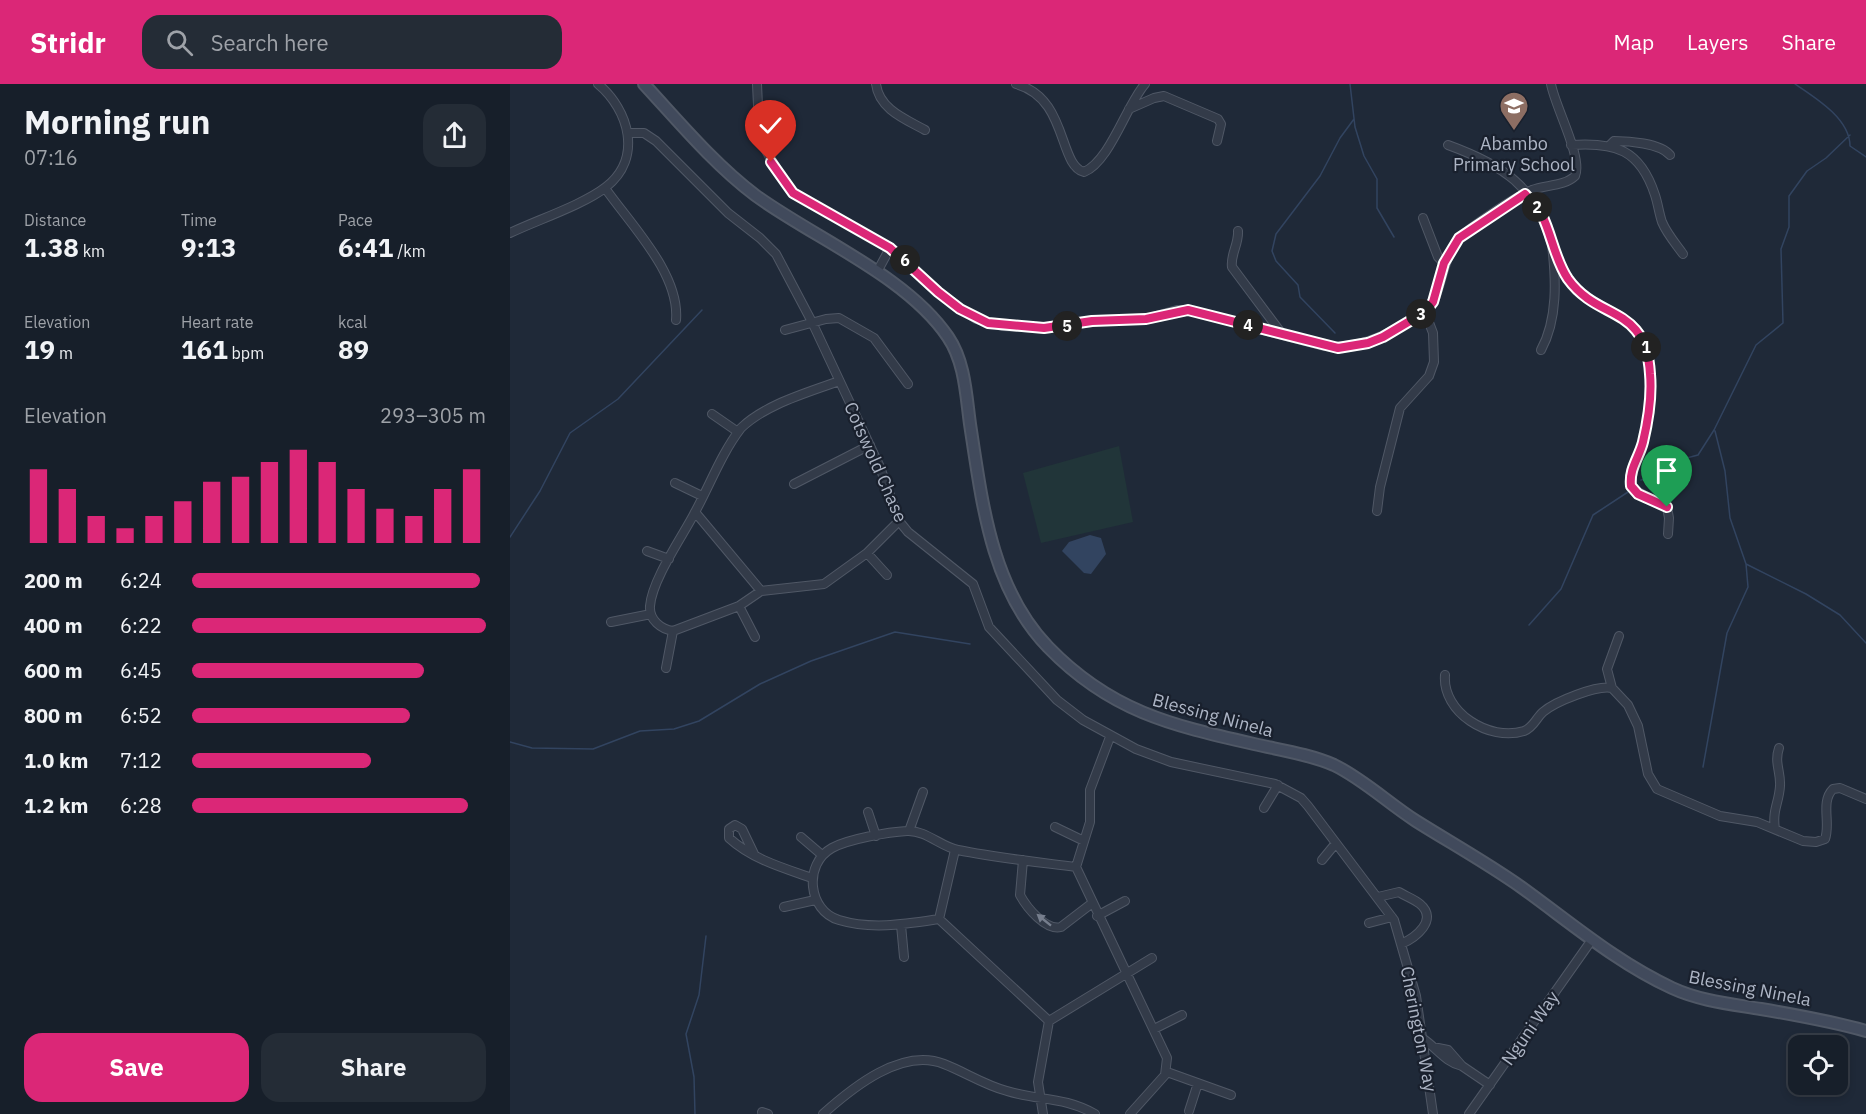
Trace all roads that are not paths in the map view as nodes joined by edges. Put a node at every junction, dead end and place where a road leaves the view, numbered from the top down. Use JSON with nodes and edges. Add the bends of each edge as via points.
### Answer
{"nodes":[{"id":1,"x":598,"y":84,"type":"edge"},
{"id":2,"x":644,"y":84,"type":"edge"},
{"id":3,"x":876,"y":84,"type":"edge"},
{"id":4,"x":1016,"y":84,"type":"edge"},
{"id":5,"x":1145,"y":84,"type":"edge"},
{"id":6,"x":1551,"y":84,"type":"edge"},
{"id":7,"x":756,"y":86,"type":"edge"},
{"id":8,"x":1127,"y":110,"type":"junction"},
{"id":9,"x":925,"y":130,"type":"dead end"},
{"id":10,"x":629,"y":133,"type":"junction"},
{"id":11,"x":1217,"y":141,"type":"dead end"},
{"id":12,"x":1448,"y":145,"type":"dead end"},
{"id":13,"x":1571,"y":145,"type":"junction"},
{"id":14,"x":1610,"y":145,"type":"junction"},
{"id":15,"x":1670,"y":154,"type":"dead end"},
{"id":16,"x":605,"y":188,"type":"junction"},
{"id":17,"x":1525,"y":194,"type":"junction"},
{"id":18,"x":1423,"y":218,"type":"dead end"},
{"id":19,"x":1238,"y":231,"type":"dead end"},
{"id":20,"x":510,"y":233,"type":"edge"},
{"id":21,"x":1552,"y":245,"type":"junction"},
{"id":22,"x":890,"y":248,"type":"junction"},
{"id":23,"x":1450,"y":250,"type":"junction"},
{"id":24,"x":1438,"y":251,"type":"junction"},
{"id":25,"x":1683,"y":254,"type":"dead end"},
{"id":26,"x":1444,"y":263,"type":"junction"},
{"id":27,"x":877,"y":272,"type":"junction"},
{"id":28,"x":1425,"y":312,"type":"junction"},
{"id":29,"x":676,"y":320,"type":"dead end"},
{"id":30,"x":812,"y":322,"type":"junction"},
{"id":31,"x":785,"y":330,"type":"dead end"},
{"id":32,"x":1282,"y":334,"type":"junction"},
{"id":33,"x":1541,"y":350,"type":"dead end"},
{"id":34,"x":839,"y":381,"type":"junction"},
{"id":35,"x":908,"y":384,"type":"dead end"},
{"id":36,"x":712,"y":414,"type":"dead end"},
{"id":37,"x":738,"y":432,"type":"junction"},
{"id":38,"x":870,"y":444,"type":"junction"},
{"id":39,"x":675,"y":483,"type":"dead end"},
{"id":40,"x":794,"y":484,"type":"dead end"},
{"id":41,"x":702,"y":496,"type":"junction"},
{"id":42,"x":1377,"y":511,"type":"dead end"},
{"id":43,"x":695,"y":512,"type":"junction"},
{"id":44,"x":899,"y":521,"type":"junction"},
{"id":45,"x":1668,"y":534,"type":"dead end"},
{"id":46,"x":647,"y":551,"type":"dead end"},
{"id":47,"x":867,"y":553,"type":"junction"},
{"id":48,"x":669,"y":559,"type":"junction"},
{"id":49,"x":887,"y":575,"type":"dead end"},
{"id":50,"x":761,"y":591,"type":"junction"},
{"id":51,"x":739,"y":606,"type":"junction"},
{"id":52,"x":651,"y":614,"type":"junction"},
{"id":53,"x":611,"y":622,"type":"dead end"},
{"id":54,"x":673,"y":631,"type":"junction"},
{"id":55,"x":1619,"y":636,"type":"dead end"},
{"id":56,"x":755,"y":637,"type":"dead end"},
{"id":57,"x":666,"y":668,"type":"dead end"},
{"id":58,"x":1445,"y":675,"type":"dead end"},
{"id":59,"x":1612,"y":688,"type":"junction"},
{"id":60,"x":1110,"y":736,"type":"junction"},
{"id":61,"x":1779,"y":748,"type":"dead end"},
{"id":62,"x":1278,"y":785,"type":"junction"},
{"id":63,"x":923,"y":792,"type":"dead end"},
{"id":64,"x":1866,"y":799,"type":"edge"},
{"id":65,"x":1264,"y":808,"type":"dead end"},
{"id":66,"x":868,"y":812,"type":"dead end"},
{"id":67,"x":1055,"y":827,"type":"dead end"},
{"id":68,"x":1775,"y":829,"type":"junction"},
{"id":69,"x":909,"y":831,"type":"junction"},
{"id":70,"x":876,"y":836,"type":"junction"},
{"id":71,"x":801,"y":837,"type":"dead end"},
{"id":72,"x":1084,"y":841,"type":"junction"},
{"id":73,"x":1336,"y":843,"type":"junction"},
{"id":74,"x":955,"y":850,"type":"junction"},
{"id":75,"x":754,"y":854,"type":"dead end"},
{"id":76,"x":822,"y":855,"type":"junction"},
{"id":77,"x":1023,"y":860,"type":"junction"},
{"id":78,"x":1322,"y":860,"type":"dead end"},
{"id":79,"x":1076,"y":867,"type":"junction"},
{"id":80,"x":812,"y":878,"type":"junction"},
{"id":81,"x":1378,"y":897,"type":"junction"},
{"id":82,"x":815,"y":900,"type":"junction"},
{"id":83,"x":1125,"y":901,"type":"dead end"},
{"id":84,"x":1091,"y":904,"type":"junction"},
{"id":85,"x":784,"y":907,"type":"dead end"},
{"id":86,"x":1097,"y":916,"type":"junction"},
{"id":87,"x":1392,"y":917,"type":"junction"},
{"id":88,"x":939,"y":919,"type":"junction"},
{"id":89,"x":1369,"y":923,"type":"dead end"},
{"id":90,"x":902,"y":925,"type":"junction"},
{"id":91,"x":1591,"y":941,"type":"junction"},
{"id":92,"x":1401,"y":944,"type":"junction"},
{"id":93,"x":904,"y":957,"type":"dead end"},
{"id":94,"x":1152,"y":958,"type":"dead end"},
{"id":95,"x":1125,"y":972,"type":"junction"},
{"id":96,"x":1182,"y":1015,"type":"dead end"},
{"id":97,"x":1049,"y":1021,"type":"junction"},
{"id":98,"x":1154,"y":1029,"type":"junction"},
{"id":99,"x":1866,"y":1031,"type":"edge"},
{"id":100,"x":1422,"y":1038,"type":"junction"},
{"id":101,"x":1167,"y":1072,"type":"junction"},
{"id":102,"x":1198,"y":1083,"type":"junction"},
{"id":103,"x":1490,"y":1085,"type":"junction"},
{"id":104,"x":1231,"y":1095,"type":"dead end"},
{"id":105,"x":1040,"y":1096,"type":"junction"},
{"id":106,"x":1189,"y":1111,"type":"dead end"},
{"id":107,"x":823,"y":1114,"type":"edge"},
{"id":108,"x":1043,"y":1114,"type":"edge"},
{"id":109,"x":1095,"y":1114,"type":"edge"},
{"id":110,"x":1130,"y":1114,"type":"edge"},
{"id":111,"x":1433,"y":1114,"type":"edge"},
{"id":112,"x":1469,"y":1114,"type":"edge"}],
"edges":[{"from":1,"to":10,"type":"street","via":[[618,107]]},
{"from":2,"to":27,"type":"street","name":"Blessing Ninela","via":[[747,188]]},
{"from":3,"to":9,"type":"street","via":[[887,107]]},
{"from":4,"to":8,"type":"street","via":[[1044,100],[1073,164],[1081,171],[1088,171],[1102,155]]},
{"from":5,"to":8,"type":"street"},
{"from":6,"to":13,"type":"street"},
{"from":7,"to":22,"type":"street","via":[[763,145],[793,193]]},
{"from":8,"to":11,"type":"street","via":[[1159,96],[1174,99],[1218,119],[1221,124]]},
{"from":10,"to":16,"type":"street","via":[[624,164]]},
{"from":10,"to":30,"type":"street","name":"Cotswold Chase","via":[[644,133],[656,141],[728,213],[760,238],[787,272]]},
{"from":12,"to":17,"type":"street","via":[[1509,173]]},
{"from":13,"to":14,"type":"street"},
{"from":13,"to":17,"type":"street","via":[[1577,166],[1575,176]]},
{"from":14,"to":15,"type":"street","via":[[1614,141],[1629,142]]},
{"from":14,"to":25,"type":"street","via":[[1636,161],[1643,171],[1663,224]]},
{"from":16,"to":20,"type":"street"},
{"from":16,"to":29,"type":"street","via":[[673,288],[678,304]]},
{"from":17,"to":21,"type":"street","via":[[1541,214]]},
{"from":17,"to":23,"type":"street","via":[[1472,228]]},
{"from":18,"to":24,"type":"street"},
{"from":19,"to":32,"type":"street","via":[[1232,267]]},
{"from":21,"to":33,"type":"street","via":[[1554,296],[1549,330]]},
{"from":21,"to":45,"type":"street","via":[[1577,289],[1628,321],[1644,341],[1650,375],[1646,422],[1631,486],[1638,494],[1667,507]]},
{"from":22,"to":27,"type":"street"},
{"from":22,"to":32,"type":"street","via":[[960,309],[988,323],[1054,327],[1146,319],[1188,310]]},
{"from":23,"to":24,"type":"street"},
{"from":23,"to":26,"type":"street"},
{"from":24,"to":26,"type":"street","via":[[1439,260]]},
{"from":26,"to":28,"type":"street","via":[[1433,302]]},
{"from":27,"to":91,"type":"street","name":"Blessing Ninela","via":[[933,318],[958,356],[982,500],[1010,595],[1024,620],[1070,667],[1087,682],[1143,715],[1332,764],[1417,822],[1486,862]]},
{"from":28,"to":32,"type":"street","via":[[1383,337],[1354,346],[1324,346]]},
{"from":28,"to":42,"type":"street","via":[[1433,333],[1434,362],[1429,376],[1400,408]]},
{"from":30,"to":31,"type":"street"},
{"from":30,"to":34,"type":"street","name":"Cotswold Chase"},
{"from":30,"to":35,"type":"street","via":[[839,318],[874,338]]},
{"from":34,"to":37,"type":"street","via":[[748,421]]},
{"from":34,"to":38,"type":"street","name":"Cotswold Chase"},
{"from":36,"to":37,"type":"street"},
{"from":37,"to":41,"type":"street"},
{"from":38,"to":40,"type":"street"},
{"from":38,"to":44,"type":"street","name":"Cotswold Chase"},
{"from":39,"to":41,"type":"street"},
{"from":41,"to":43,"type":"street"},
{"from":43,"to":48,"type":"street"},
{"from":43,"to":50,"type":"street"},
{"from":44,"to":47,"type":"street"},
{"from":44,"to":60,"type":"street","name":"Cotswold Chase","via":[[973,584],[989,627],[1057,700]]},
{"from":46,"to":48,"type":"street"},
{"from":47,"to":49,"type":"street"},
{"from":47,"to":50,"type":"street","via":[[824,584]]},
{"from":48,"to":52,"type":"street","via":[[650,603]]},
{"from":50,"to":51,"type":"street"},
{"from":51,"to":54,"type":"street"},
{"from":51,"to":56,"type":"street"},
{"from":52,"to":53,"type":"street"},
{"from":52,"to":54,"type":"street","via":[[665,630]]},
{"from":54,"to":57,"type":"street"},
{"from":55,"to":59,"type":"street","via":[[1607,669]]},
{"from":58,"to":59,"type":"street","via":[[1446,695],[1460,713],[1491,730],[1506,733],[1527,730],[1548,708],[1593,689]]},
{"from":59,"to":68,"type":"street","via":[[1628,705],[1638,726],[1648,774],[1657,789],[1720,816]]},
{"from":60,"to":62,"type":"street","name":"Cherington Way","via":[[1171,762]]},
{"from":60,"to":72,"type":"street","via":[[1090,790],[1090,822]]},
{"from":61,"to":68,"type":"street"},
{"from":62,"to":65,"type":"street"},
{"from":62,"to":73,"type":"street","name":"Cherington Way","via":[[1301,798]]},
{"from":63,"to":69,"type":"street"},
{"from":64,"to":68,"type":"street","via":[[1840,788],[1829,793],[1827,835],[1820,842],[1803,841]]},
{"from":66,"to":70,"type":"street"},
{"from":67,"to":72,"type":"street"},
{"from":69,"to":70,"type":"street"},
{"from":69,"to":74,"type":"street"},
{"from":70,"to":76,"type":"street","via":[[847,842]]},
{"from":71,"to":76,"type":"street"},
{"from":72,"to":79,"type":"street"},
{"from":73,"to":78,"type":"street"},
{"from":73,"to":81,"type":"street","name":"Cherington Way"},
{"from":74,"to":77,"type":"street"},
{"from":74,"to":88,"type":"street"},
{"from":75,"to":80,"type":"street","via":[[773,866]]},
{"from":76,"to":80,"type":"street"},
{"from":77,"to":79,"type":"street"},
{"from":84,"to":77,"type":"street","one_way":true,"via":[[1061,927],[1047,924],[1020,895]]},
{"from":79,"to":84,"type":"street"},
{"from":80,"to":82,"type":"street"},
{"from":81,"to":87,"type":"street","name":"Cherington Way"},
{"from":81,"to":92,"type":"street","name":"Cherington Way","via":[[1399,892],[1425,910],[1422,931]]},
{"from":82,"to":85,"type":"street"},
{"from":82,"to":90,"type":"street","via":[[824,913],[838,920],[866,926]]},
{"from":83,"to":86,"type":"street"},
{"from":84,"to":86,"type":"street"},
{"from":86,"to":95,"type":"street"},
{"from":87,"to":89,"type":"street"},
{"from":87,"to":92,"type":"street","name":"Cherington Way"},
{"from":88,"to":90,"type":"street"},
{"from":88,"to":97,"type":"street"},
{"from":90,"to":93,"type":"street"},
{"from":91,"to":99,"type":"street","name":"Blessing Ninela","via":[[1676,990]]},
{"from":91,"to":103,"type":"street","name":"Nguni Way"},
{"from":92,"to":100,"type":"street","name":"Cherington Way","via":[[1416,996]]},
{"from":94,"to":95,"type":"street"},
{"from":95,"to":97,"type":"street"},
{"from":95,"to":98,"type":"street"},
{"from":96,"to":98,"type":"street"},
{"from":97,"to":105,"type":"street","via":[[1039,1071]]},
{"from":98,"to":101,"type":"street","via":[[1167,1058]]},
{"from":100,"to":103,"type":"street","via":[[1438,1048],[1450,1063],[1462,1066]]},
{"from":100,"to":111,"type":"street","name":"Cherington Way"},
{"from":101,"to":102,"type":"street"},
{"from":101,"to":110,"type":"street"},
{"from":102,"to":104,"type":"street"},
{"from":102,"to":106,"type":"street"},
{"from":103,"to":112,"type":"street","name":"Nguni Way"},
{"from":105,"to":107,"type":"street","via":[[1004,1090],[943,1063],[918,1059],[860,1083]]},
{"from":105,"to":108,"type":"street"},
{"from":105,"to":109,"type":"street","via":[[1061,1099]]}]}
